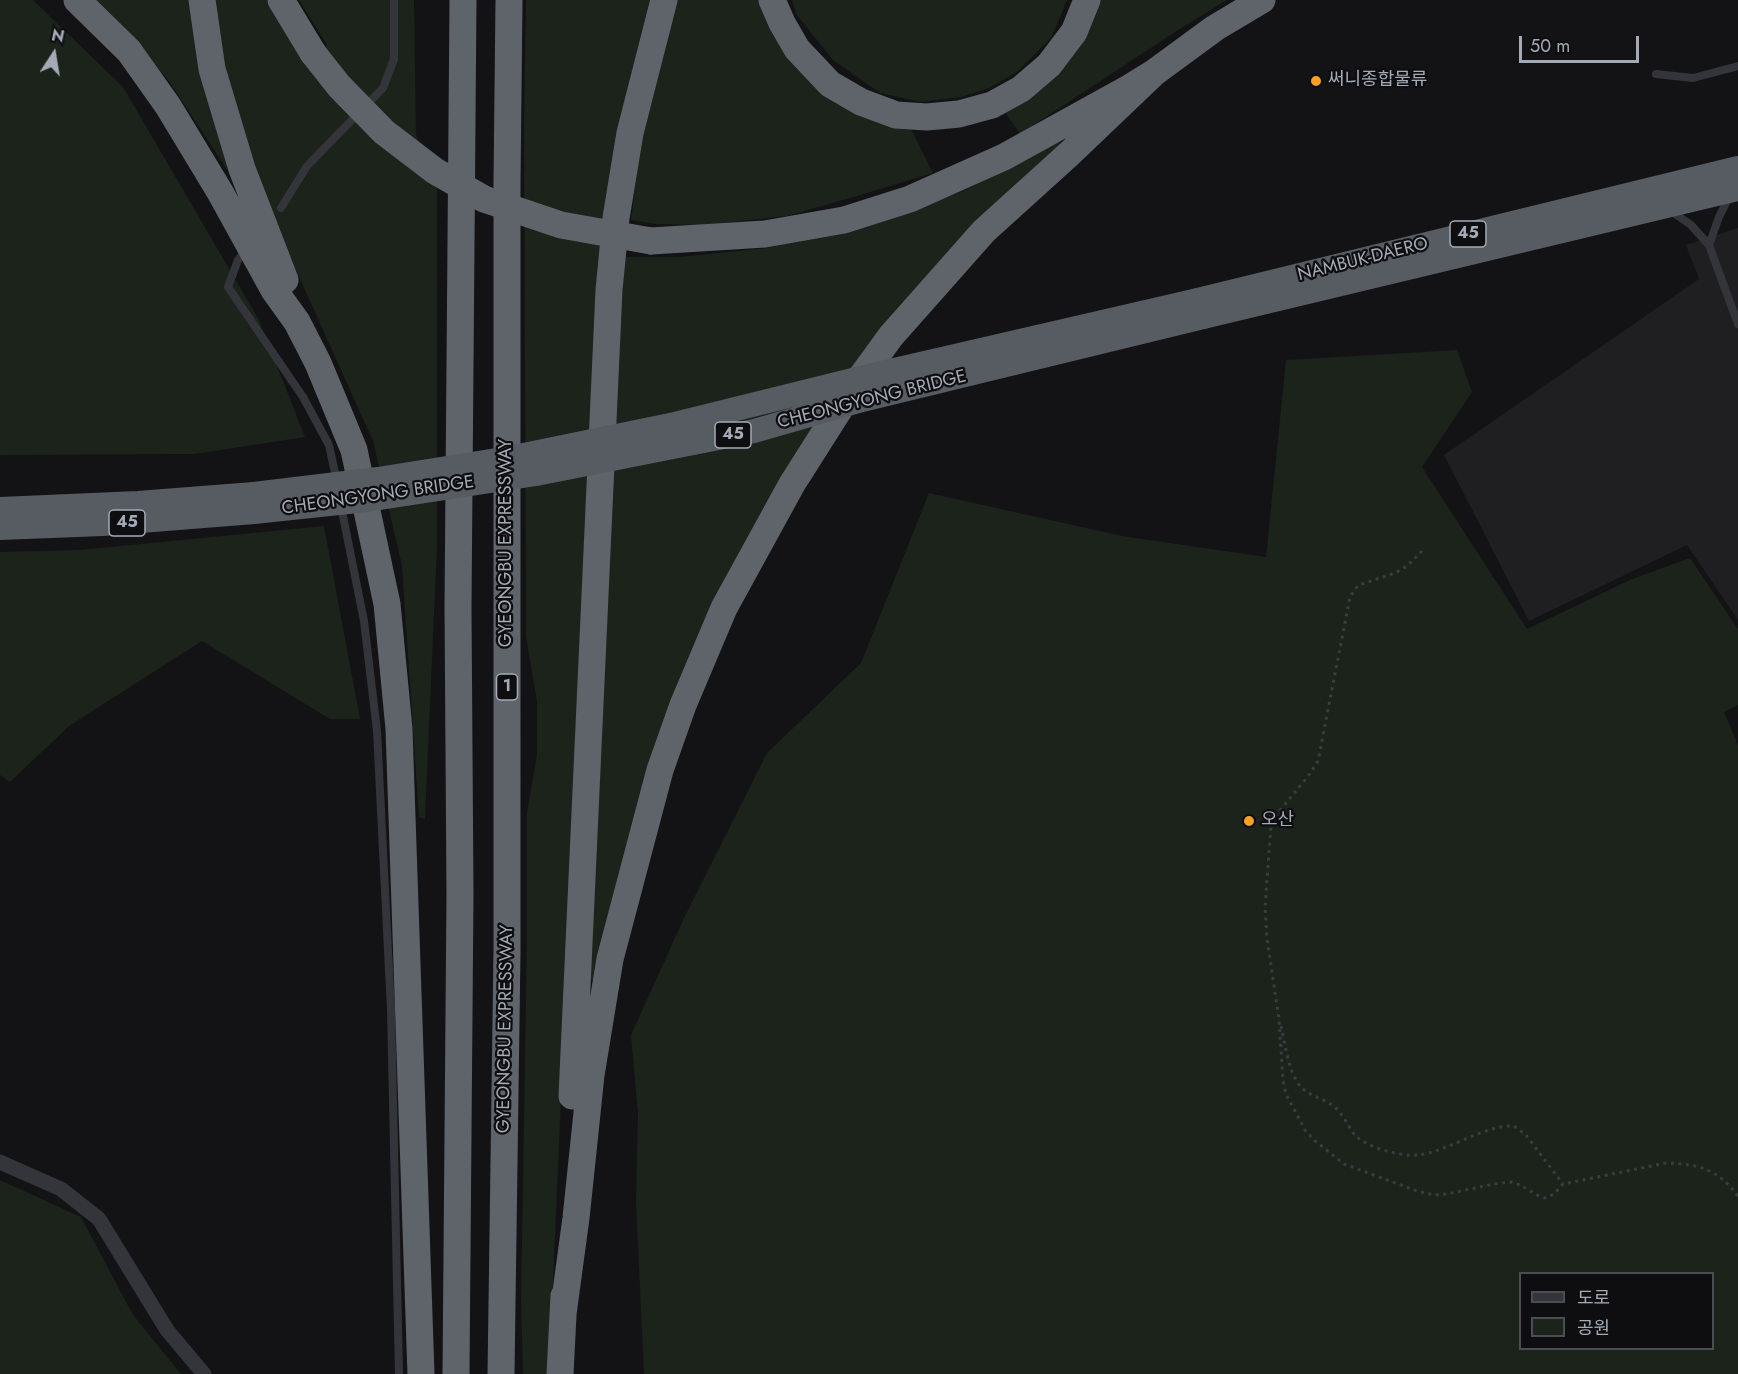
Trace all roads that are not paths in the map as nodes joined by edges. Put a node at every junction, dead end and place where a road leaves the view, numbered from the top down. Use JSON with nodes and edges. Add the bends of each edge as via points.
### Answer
{"nodes":[{"id":1,"x":76,"y":0,"type":"edge"},
{"id":2,"x":202,"y":0,"type":"edge"},
{"id":3,"x":281,"y":0,"type":"edge"},
{"id":4,"x":393,"y":0,"type":"edge"},
{"id":5,"x":463,"y":0,"type":"edge"},
{"id":6,"x":509,"y":0,"type":"edge"},
{"id":7,"x":664,"y":0,"type":"edge"},
{"id":8,"x":772,"y":0,"type":"edge"},
{"id":9,"x":1087,"y":0,"type":"edge"},
{"id":10,"x":1263,"y":0,"type":"edge"},
{"id":11,"x":1738,"y":66,"type":"edge"},
{"id":12,"x":1155,"y":72,"type":"junction"},
{"id":13,"x":1656,"y":74,"type":"dead end"},
{"id":14,"x":1736,"y":183,"type":"edge"},
{"id":15,"x":1665,"y":207,"type":"junction"},
{"id":16,"x":280,"y":208,"type":"dead end"},
{"id":17,"x":1709,"y":245,"type":"junction"},
{"id":18,"x":243,"y":254,"type":"dead end"},
{"id":19,"x":1201,"y":309,"type":"junction"},
{"id":20,"x":297,"y":322,"type":"junction"},
{"id":21,"x":1738,"y":324,"type":"edge"},
{"id":22,"x":254,"y":503,"type":"junction"},
{"id":23,"x":0,"y":508,"type":"edge"},
{"id":24,"x":0,"y":528,"type":"edge"},
{"id":25,"x":0,"y":1162,"type":"edge"},
{"id":26,"x":563,"y":1314,"type":"junction"},
{"id":27,"x":204,"y":1374,"type":"edge"},
{"id":28,"x":399,"y":1374,"type":"edge"},
{"id":29,"x":421,"y":1374,"type":"edge"},
{"id":30,"x":456,"y":1374,"type":"edge"},
{"id":31,"x":501,"y":1374,"type":"edge"},
{"id":32,"x":560,"y":1374,"type":"edge"}],
"edges":[{"from":1,"to":20,"type":"highway","via":[[129,51],[168,106],[274,290]]},
{"from":2,"to":20,"type":"highway","via":[[212,69],[242,169]]},
{"from":3,"to":12,"type":"highway","bridge":true,"via":[[313,53],[339,86],[384,132],[435,171],[484,199],[561,225],[651,241],[765,234],[844,220],[910,199],[1004,157]]},
{"from":4,"to":16,"type":"lane","via":[[394,59],[383,88],[307,166]]},
{"from":5,"to":30,"type":"highway"},
{"from":6,"to":31,"type":"highway","name":"GYEONGBU EXPRESSWAY","number":"1","via":[[507,951]]},
{"from":7,"to":26,"type":"highway","via":[[630,133],[609,290]]},
{"from":8,"to":9,"type":"highway","via":[[797,49],[830,84],[861,102],[896,115],[927,117],[992,105],[1021,90],[1049,65],[1074,32]]},
{"from":10,"to":12,"type":"highway","via":[[1215,28]]},
{"from":11,"to":13,"type":"lane","via":[[1693,78]]},
{"from":12,"to":26,"type":"highway","via":[[984,231],[891,336],[792,484],[724,608],[660,770],[610,959],[591,1075]]},
{"from":14,"to":15,"type":"highway","name":"NAMBUK-DAERO","number":"45"},
{"from":14,"to":17,"type":"lane"},
{"from":14,"to":19,"type":"highway","name":"NAMBUK-DAERO","number":"45"},
{"from":15,"to":17,"type":"lane","via":[[1691,225]]},
{"from":15,"to":19,"type":"highway","name":"NAMBUK-DAERO","number":"45"},
{"from":17,"to":21,"type":"lane"},
{"from":18,"to":28,"type":"lane","via":[[228,287],[303,397],[329,445],[364,621],[377,731],[392,1010]]},
{"from":19,"to":22,"type":"highway","name":"CHEONGYONG BRIDGE","number":"45","bridge":true,"via":[[754,431],[525,476],[367,500]]},
{"from":20,"to":29,"type":"highway","via":[[354,450],[387,604],[399,729]]},
{"from":22,"to":23,"type":"highway","number":"45"},
{"from":22,"to":24,"type":"highway","number":"45","via":[[103,524]]},
{"from":25,"to":27,"type":"street","via":[[61,1189],[99,1219],[167,1330]]},
{"from":26,"to":32,"type":"highway"}]}
